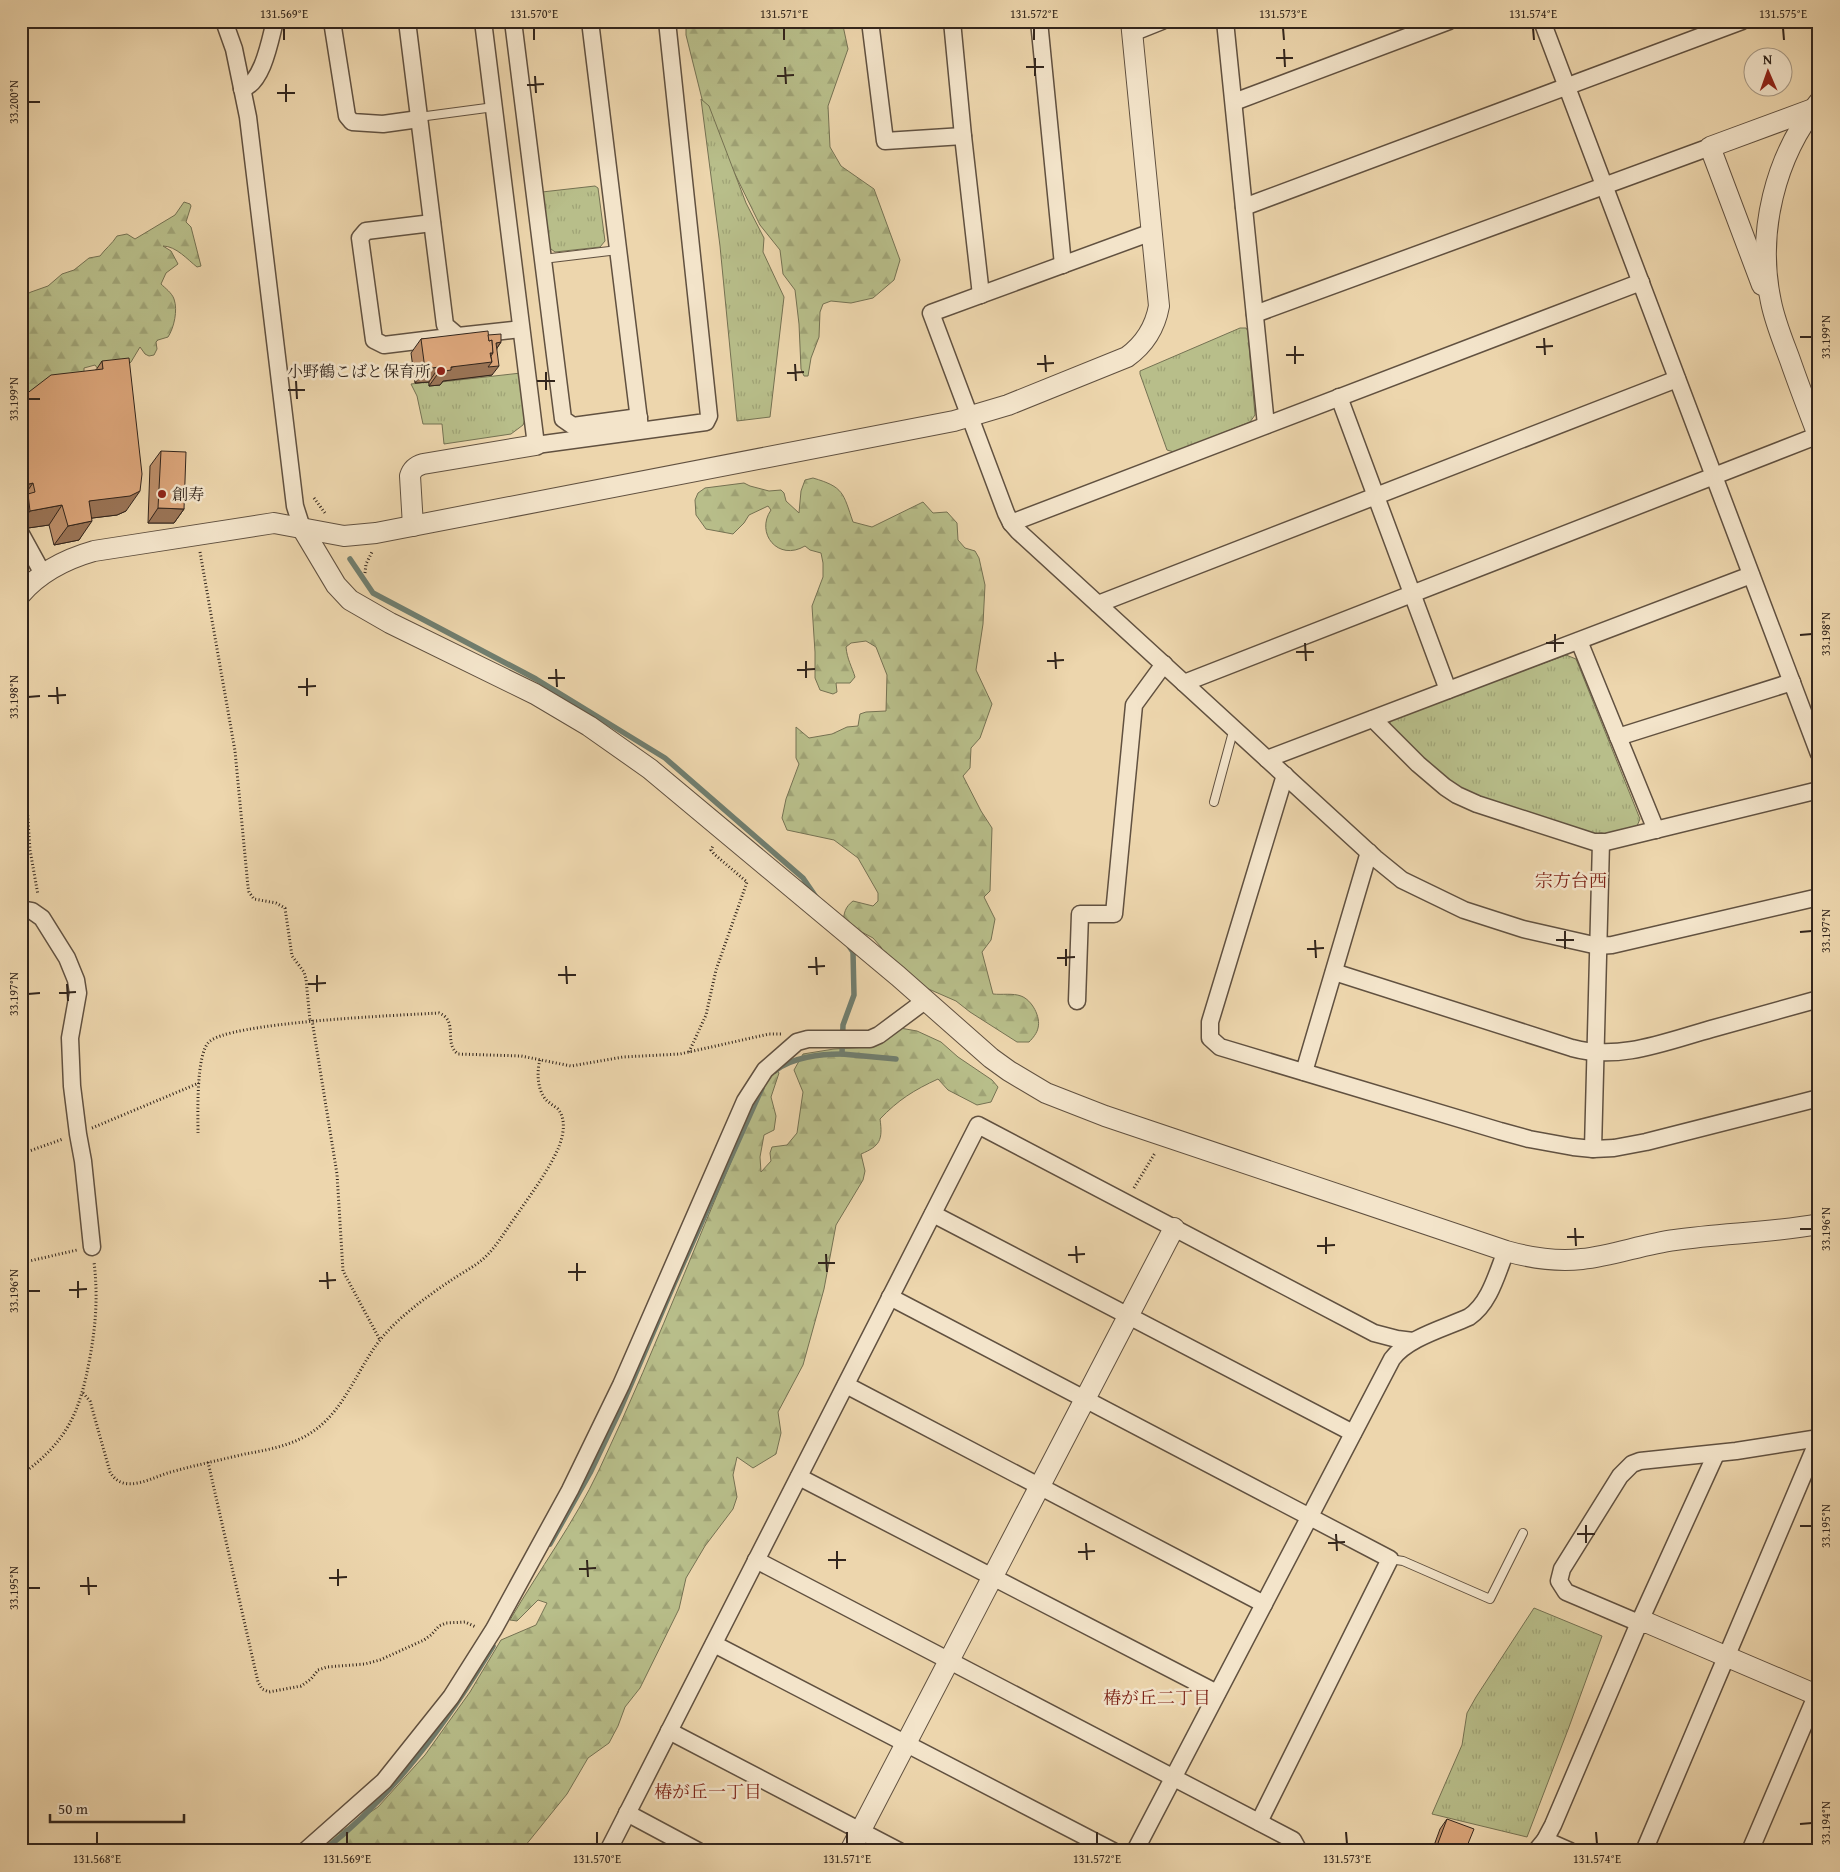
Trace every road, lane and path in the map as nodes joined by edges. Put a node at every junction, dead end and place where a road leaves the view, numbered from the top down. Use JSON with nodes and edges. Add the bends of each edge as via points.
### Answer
{"nodes":[{"id":1,"x":224,"y":21,"type":"edge"},
{"id":2,"x":275,"y":21,"type":"edge"},
{"id":3,"x":332,"y":21,"type":"edge"},
{"id":4,"x":407,"y":21,"type":"edge"},
{"id":5,"x":483,"y":21,"type":"edge"},
{"id":6,"x":513,"y":21,"type":"edge"},
{"id":7,"x":590,"y":21,"type":"edge"},
{"id":8,"x":667,"y":21,"type":"edge"},
{"id":9,"x":870,"y":21,"type":"edge"},
{"id":10,"x":952,"y":21,"type":"edge"},
{"id":11,"x":1039,"y":21,"type":"edge"},
{"id":12,"x":1162,"y":21,"type":"edge"},
{"id":13,"x":1225,"y":21,"type":"edge"},
{"id":14,"x":1449,"y":21,"type":"edge"},
{"id":15,"x":1542,"y":21,"type":"edge"},
{"id":16,"x":1742,"y":21,"type":"edge"},
{"id":17,"x":1132,"y":27,"type":"edge"},
{"id":18,"x":1567,"y":87,"type":"junction"},
{"id":19,"x":242,"y":89,"type":"junction"},
{"id":20,"x":1234,"y":102,"type":"junction"},
{"id":21,"x":1816,"y":105,"type":"edge"},
{"id":22,"x":494,"y":107,"type":"junction"},
{"id":23,"x":419,"y":118,"type":"junction"},
{"id":24,"x":963,"y":136,"type":"junction"},
{"id":25,"x":1710,"y":147,"type":"junction"},
{"id":26,"x":1604,"y":186,"type":"junction"},
{"id":27,"x":1244,"y":207,"type":"junction"},
{"id":28,"x":432,"y":224,"type":"junction"},
{"id":29,"x":1152,"y":232,"type":"junction"},
{"id":30,"x":618,"y":250,"type":"junction"},
{"id":31,"x":543,"y":259,"type":"junction"},
{"id":32,"x":1063,"y":265,"type":"junction"},
{"id":33,"x":1641,"y":282,"type":"junction"},
{"id":34,"x":981,"y":295,"type":"junction"},
{"id":35,"x":1256,"y":314,"type":"junction"},
{"id":36,"x":1778,"y":327,"type":"junction"},
{"id":37,"x":522,"y":329,"type":"junction"},
{"id":38,"x":458,"y":336,"type":"junction"},
{"id":39,"x":1677,"y":378,"type":"junction"},
{"id":40,"x":1339,"y":398,"type":"junction"},
{"id":41,"x":970,"y":417,"type":"junction"},
{"id":42,"x":640,"y":424,"type":"junction"},
{"id":43,"x":1266,"y":425,"type":"junction"},
{"id":44,"x":1818,"y":436,"type":"edge"},
{"id":45,"x":536,"y":445,"type":"junction"},
{"id":46,"x":1714,"y":476,"type":"junction"},
{"id":47,"x":1376,"y":496,"type":"junction"},
{"id":48,"x":1011,"y":523,"type":"junction"},
{"id":49,"x":413,"y":526,"type":"junction"},
{"id":50,"x":302,"y":528,"type":"junction"},
{"id":51,"x":21,"y":534,"type":"edge"},
{"id":52,"x":196,"y":534,"type":"junction"},
{"id":53,"x":43,"y":574,"type":"junction"},
{"id":54,"x":1751,"y":575,"type":"junction"},
{"id":55,"x":21,"y":594,"type":"edge"},
{"id":56,"x":1412,"y":594,"type":"junction"},
{"id":57,"x":1098,"y":604,"type":"junction"},
{"id":58,"x":1579,"y":641,"type":"junction"},
{"id":59,"x":1164,"y":664,"type":"junction"},
{"id":60,"x":1792,"y":682,"type":"junction"},
{"id":61,"x":1184,"y":683,"type":"junction"},
{"id":62,"x":1448,"y":690,"type":"junction"},
{"id":63,"x":1373,"y":719,"type":"junction"},
{"id":64,"x":1234,"y":728,"type":"junction"},
{"id":65,"x":1618,"y":737,"type":"junction"},
{"id":66,"x":1819,"y":754,"type":"edge"},
{"id":67,"x":1268,"y":759,"type":"junction"},
{"id":68,"x":21,"y":774,"type":"edge"},
{"id":69,"x":1285,"y":775,"type":"junction"},
{"id":70,"x":1819,"y":790,"type":"edge"},
{"id":71,"x":1214,"y":802,"type":"dead end"},
{"id":72,"x":1656,"y":830,"type":"junction"},
{"id":73,"x":1601,"y":842,"type":"junction"},
{"id":74,"x":713,"y":846,"type":"dead end"},
{"id":75,"x":1369,"y":852,"type":"junction"},
{"id":76,"x":1819,"y":897,"type":"edge"},
{"id":77,"x":28,"y":911,"type":"edge"},
{"id":78,"x":1598,"y":946,"type":"junction"},
{"id":79,"x":1334,"y":972,"type":"junction"},
{"id":80,"x":1819,"y":999,"type":"edge"},
{"id":81,"x":926,"y":1000,"type":"junction"},
{"id":82,"x":1076,"y":1001,"type":"dead end"},
{"id":83,"x":311,"y":1021,"type":"junction"},
{"id":84,"x":802,"y":1040,"type":"junction"},
{"id":85,"x":690,"y":1052,"type":"junction"},
{"id":86,"x":1596,"y":1053,"type":"junction"},
{"id":87,"x":540,"y":1060,"type":"junction"},
{"id":88,"x":1304,"y":1072,"type":"junction"},
{"id":89,"x":200,"y":1082,"type":"junction"},
{"id":90,"x":1819,"y":1098,"type":"edge"},
{"id":91,"x":198,"y":1133,"type":"dead end"},
{"id":92,"x":78,"y":1134,"type":"junction"},
{"id":93,"x":1158,"y":1148,"type":"dead end"},
{"id":94,"x":1593,"y":1149,"type":"junction"},
{"id":95,"x":21,"y":1154,"type":"edge"},
{"id":96,"x":1129,"y":1196,"type":"dead end"},
{"id":97,"x":933,"y":1214,"type":"junction"},
{"id":98,"x":1819,"y":1224,"type":"edge"},
{"id":99,"x":1174,"y":1228,"type":"junction"},
{"id":100,"x":92,"y":1246,"type":"junction"},
{"id":101,"x":1506,"y":1251,"type":"junction"},
{"id":102,"x":21,"y":1263,"type":"edge"},
{"id":103,"x":890,"y":1297,"type":"junction"},
{"id":104,"x":1128,"y":1316,"type":"junction"},
{"id":105,"x":380,"y":1340,"type":"junction"},
{"id":106,"x":1413,"y":1341,"type":"junction"},
{"id":107,"x":846,"y":1386,"type":"junction"},
{"id":108,"x":83,"y":1393,"type":"junction"},
{"id":109,"x":1085,"y":1400,"type":"junction"},
{"id":110,"x":1354,"y":1432,"type":"junction"},
{"id":111,"x":1716,"y":1454,"type":"junction"},
{"id":112,"x":208,"y":1462,"type":"junction"},
{"id":113,"x":21,"y":1475,"type":"edge"},
{"id":114,"x":799,"y":1477,"type":"junction"},
{"id":115,"x":1040,"y":1486,"type":"junction"},
{"id":116,"x":1310,"y":1517,"type":"junction"},
{"id":117,"x":1523,"y":1533,"type":"dead end"},
{"id":118,"x":1390,"y":1559,"type":"junction"},
{"id":119,"x":756,"y":1560,"type":"junction"},
{"id":120,"x":992,"y":1577,"type":"junction"},
{"id":121,"x":1264,"y":1604,"type":"junction"},
{"id":122,"x":1639,"y":1623,"type":"junction"},
{"id":123,"x":492,"y":1633,"type":"junction"},
{"id":124,"x":714,"y":1644,"type":"junction"},
{"id":125,"x":1726,"y":1658,"type":"junction"},
{"id":126,"x":949,"y":1660,"type":"junction"},
{"id":127,"x":1217,"y":1693,"type":"junction"},
{"id":128,"x":1818,"y":1694,"type":"edge"},
{"id":129,"x":669,"y":1730,"type":"junction"},
{"id":130,"x":906,"y":1743,"type":"junction"},
{"id":131,"x":1173,"y":1777,"type":"junction"},
{"id":132,"x":627,"y":1813,"type":"junction"},
{"id":133,"x":1259,"y":1822,"type":"junction"},
{"id":134,"x":860,"y":1830,"type":"junction"},
{"id":135,"x":1541,"y":1846,"type":"edge"},
{"id":136,"x":1752,"y":1850,"type":"edge"},
{"id":137,"x":305,"y":1851,"type":"edge"},
{"id":138,"x":608,"y":1851,"type":"edge"},
{"id":139,"x":698,"y":1851,"type":"edge"},
{"id":140,"x":850,"y":1851,"type":"edge"},
{"id":141,"x":899,"y":1851,"type":"edge"},
{"id":142,"x":1113,"y":1851,"type":"edge"},
{"id":143,"x":1135,"y":1851,"type":"edge"},
{"id":144,"x":1299,"y":1851,"type":"edge"},
{"id":145,"x":1570,"y":1851,"type":"edge"},
{"id":146,"x":1644,"y":1851,"type":"edge"}],
"edges":[{"from":1,"to":19,"type":"street","via":[[234,49]]},
{"from":2,"to":19,"type":"street","via":[[262,67],[252,84]]},
{"from":3,"to":23,"type":"street","via":[[347,116],[352,122],[383,124]]},
{"from":4,"to":23,"type":"street"},
{"from":5,"to":22,"type":"street"},
{"from":6,"to":31,"type":"street"},
{"from":7,"to":30,"type":"street"},
{"from":8,"to":42,"type":"street","via":[[709,416],[706,422]]},
{"from":9,"to":24,"type":"street","via":[[885,141]]},
{"from":10,"to":24,"type":"street"},
{"from":11,"to":32,"type":"street"},
{"from":12,"to":17,"type":"street"},
{"from":13,"to":20,"type":"street"},
{"from":14,"to":20,"type":"street"},
{"from":15,"to":18,"type":"street"},
{"from":16,"to":18,"type":"street"},
{"from":17,"to":29,"type":"street"},
{"from":18,"to":26,"type":"street"},
{"from":18,"to":27,"type":"street"},
{"from":19,"to":50,"type":"street","via":[[295,506]]},
{"from":20,"to":27,"type":"street"},
{"from":21,"to":25,"type":"street"},
{"from":21,"to":36,"type":"street","via":[[1789,147],[1773,194],[1766,262],[1769,294]]},
{"from":22,"to":23,"type":"lane"},
{"from":22,"to":37,"type":"street"},
{"from":23,"to":28,"type":"street"},
{"from":24,"to":34,"type":"street"},
{"from":25,"to":26,"type":"street"},
{"from":25,"to":36,"type":"street"},
{"from":26,"to":33,"type":"street"},
{"from":26,"to":35,"type":"street"},
{"from":27,"to":35,"type":"street"},
{"from":28,"to":38,"type":"street","via":[[445,325]]},
{"from":28,"to":38,"type":"street","via":[[366,231],[360,238],[374,340],[384,345]]},
{"from":29,"to":32,"type":"street"},
{"from":29,"to":41,"type":"street","via":[[1159,306],[1154,326],[1143,344],[1127,357],[1107,366]]},
{"from":30,"to":31,"type":"lane"},
{"from":30,"to":42,"type":"street"},
{"from":31,"to":42,"type":"street","via":[[563,419],[573,426]]},
{"from":32,"to":34,"type":"street"},
{"from":33,"to":39,"type":"street"},
{"from":33,"to":40,"type":"street"},
{"from":34,"to":41,"type":"street","via":[[930,313]]},
{"from":35,"to":43,"type":"street"},
{"from":36,"to":44,"type":"street"},
{"from":37,"to":38,"type":"street"},
{"from":37,"to":45,"type":"street"},
{"from":39,"to":46,"type":"street"},
{"from":39,"to":47,"type":"street"},
{"from":40,"to":43,"type":"street"},
{"from":40,"to":47,"type":"street"},
{"from":41,"to":48,"type":"street"},
{"from":41,"to":49,"type":"street"},
{"from":42,"to":45,"type":"street"},
{"from":43,"to":48,"type":"street"},
{"from":44,"to":46,"type":"street"},
{"from":45,"to":49,"type":"street","via":[[417,466],[410,476]]},
{"from":46,"to":54,"type":"street"},
{"from":46,"to":56,"type":"street"},
{"from":47,"to":56,"type":"street"},
{"from":47,"to":57,"type":"street"},
{"from":48,"to":57,"type":"street"},
{"from":49,"to":50,"type":"street","via":[[355,536]]},
{"from":50,"to":52,"type":"street","via":[[274,523]]},
{"from":50,"to":81,"type":"street","via":[[336,585],[350,600],[556,705],[619,747],[658,775]]},
{"from":51,"to":53,"type":"street"},
{"from":52,"to":53,"type":"street","via":[[94,551],[63,561]]},
{"from":52,"to":83,"type":"path","via":[[235,750],[249,892],[254,899],[285,908],[292,956],[306,979]]},
{"from":53,"to":55,"type":"street"},
{"from":54,"to":58,"type":"street"},
{"from":54,"to":60,"type":"street"},
{"from":56,"to":61,"type":"street"},
{"from":56,"to":62,"type":"street"},
{"from":57,"to":59,"type":"street"},
{"from":58,"to":62,"type":"street"},
{"from":58,"to":65,"type":"street"},
{"from":59,"to":61,"type":"street"},
{"from":59,"to":82,"type":"street","via":[[1134,705],[1114,914],[1080,914]]},
{"from":60,"to":65,"type":"street"},
{"from":60,"to":66,"type":"street"},
{"from":61,"to":64,"type":"street"},
{"from":62,"to":63,"type":"street"},
{"from":63,"to":67,"type":"street"},
{"from":63,"to":73,"type":"street","via":[[1418,764],[1457,795]]},
{"from":64,"to":67,"type":"street"},
{"from":64,"to":71,"type":"lane"},
{"from":65,"to":72,"type":"street"},
{"from":67,"to":69,"type":"street"},
{"from":68,"to":77,"type":"path","via":[[26,791],[29,840],[38,895]]},
{"from":69,"to":75,"type":"street"},
{"from":69,"to":88,"type":"street","via":[[1209,1031],[1210,1038],[1220,1047]]},
{"from":70,"to":72,"type":"street"},
{"from":72,"to":73,"type":"street"},
{"from":73,"to":78,"type":"street"},
{"from":74,"to":85,"type":"path","via":[[714,854],[747,882],[716,970],[706,1015]]},
{"from":75,"to":78,"type":"street","via":[[1402,880],[1464,910],[1523,929]]},
{"from":75,"to":79,"type":"street"},
{"from":76,"to":78,"type":"street"},
{"from":77,"to":92,"type":"street","via":[[48,925],[76,980],[78,993],[70,1038]]},
{"from":78,"to":86,"type":"street"},
{"from":79,"to":86,"type":"street"},
{"from":79,"to":88,"type":"street"},
{"from":80,"to":86,"type":"street","via":[[1649,1046]]},
{"from":81,"to":84,"type":"street","via":[[870,1039]]},
{"from":81,"to":101,"type":"street","via":[[1003,1066],[1062,1100]]},
{"from":83,"to":87,"type":"path","via":[[439,1013],[450,1023],[451,1045],[458,1054],[521,1056]]},
{"from":83,"to":89,"type":"path","via":[[254,1028],[212,1039],[204,1050]]},
{"from":83,"to":105,"type":"path","via":[[337,1174],[343,1271]]},
{"from":84,"to":85,"type":"path","via":[[769,1034]]},
{"from":84,"to":123,"type":"street","via":[[764,1070],[745,1101],[621,1385],[570,1490]]},
{"from":85,"to":87,"type":"path","via":[[623,1057],[571,1066]]},
{"from":86,"to":94,"type":"street"},
{"from":87,"to":105,"type":"path","via":[[541,1092],[560,1112],[563,1122],[559,1148],[547,1170],[489,1254],[439,1288]]},
{"from":88,"to":94,"type":"street","via":[[1529,1139]]},
{"from":89,"to":91,"type":"path"},
{"from":89,"to":92,"type":"path"},
{"from":90,"to":94,"type":"street","via":[[1646,1142]]},
{"from":92,"to":95,"type":"path"},
{"from":92,"to":100,"type":"street"},
{"from":93,"to":96,"type":"path"},
{"from":97,"to":99,"type":"street","via":[[978,1125]]},
{"from":97,"to":103,"type":"street"},
{"from":97,"to":104,"type":"street"},
{"from":98,"to":101,"type":"street","via":[[1760,1233],[1675,1239],[1582,1259],[1543,1259]]},
{"from":99,"to":104,"type":"street"},
{"from":99,"to":106,"type":"street","via":[[1374,1333]]},
{"from":100,"to":102,"type":"path"},
{"from":100,"to":108,"type":"path","via":[[96,1313]]},
{"from":101,"to":106,"type":"street","via":[[1486,1298],[1476,1312]]},
{"from":103,"to":107,"type":"street"},
{"from":103,"to":109,"type":"street"},
{"from":104,"to":109,"type":"street"},
{"from":104,"to":110,"type":"street"},
{"from":105,"to":112,"type":"path","via":[[340,1405],[318,1429],[287,1445]]},
{"from":106,"to":110,"type":"street","via":[[1392,1359]]},
{"from":107,"to":114,"type":"street"},
{"from":107,"to":115,"type":"street"},
{"from":108,"to":112,"type":"path","via":[[90,1402],[110,1472],[120,1482],[136,1484]]},
{"from":108,"to":113,"type":"path","via":[[58,1442]]},
{"from":109,"to":115,"type":"street"},
{"from":109,"to":116,"type":"street"},
{"from":110,"to":116,"type":"street"},
{"from":111,"to":122,"type":"street"},
{"from":111,"to":122,"type":"street","via":[[1632,1464],[1620,1476],[1562,1568],[1559,1580],[1566,1592]]},
{"from":111,"to":125,"type":"street","via":[[1819,1438]]},
{"from":112,"to":123,"type":"path","via":[[262,1690],[269,1692],[301,1686],[318,1670],[327,1667],[380,1660],[424,1640],[446,1623],[465,1622]]},
{"from":114,"to":119,"type":"street"},
{"from":114,"to":120,"type":"street"},
{"from":115,"to":120,"type":"street"},
{"from":115,"to":121,"type":"street"},
{"from":116,"to":118,"type":"street"},
{"from":116,"to":121,"type":"street"},
{"from":117,"to":118,"type":"lane","via":[[1490,1599],[1403,1561]]},
{"from":118,"to":133,"type":"street"},
{"from":119,"to":124,"type":"street"},
{"from":119,"to":126,"type":"street"},
{"from":120,"to":126,"type":"street"},
{"from":120,"to":127,"type":"street"},
{"from":121,"to":127,"type":"street"},
{"from":122,"to":125,"type":"street","via":[[1648,1623]]},
{"from":122,"to":135,"type":"street","via":[[1553,1825]]},
{"from":123,"to":137,"type":"street","via":[[451,1697],[384,1781]]},
{"from":124,"to":129,"type":"street"},
{"from":124,"to":130,"type":"street"},
{"from":125,"to":128,"type":"street"},
{"from":125,"to":146,"type":"street"},
{"from":126,"to":130,"type":"street"},
{"from":126,"to":131,"type":"street"},
{"from":127,"to":131,"type":"street"},
{"from":128,"to":136,"type":"street"},
{"from":129,"to":132,"type":"street"},
{"from":129,"to":134,"type":"street"},
{"from":130,"to":134,"type":"street"},
{"from":130,"to":142,"type":"street"},
{"from":131,"to":133,"type":"street"},
{"from":131,"to":143,"type":"street"},
{"from":132,"to":138,"type":"street"},
{"from":132,"to":139,"type":"street"},
{"from":133,"to":144,"type":"street","via":[[1293,1840]]},
{"from":134,"to":140,"type":"street"},
{"from":134,"to":141,"type":"street"},
{"from":135,"to":145,"type":"street"}]}
